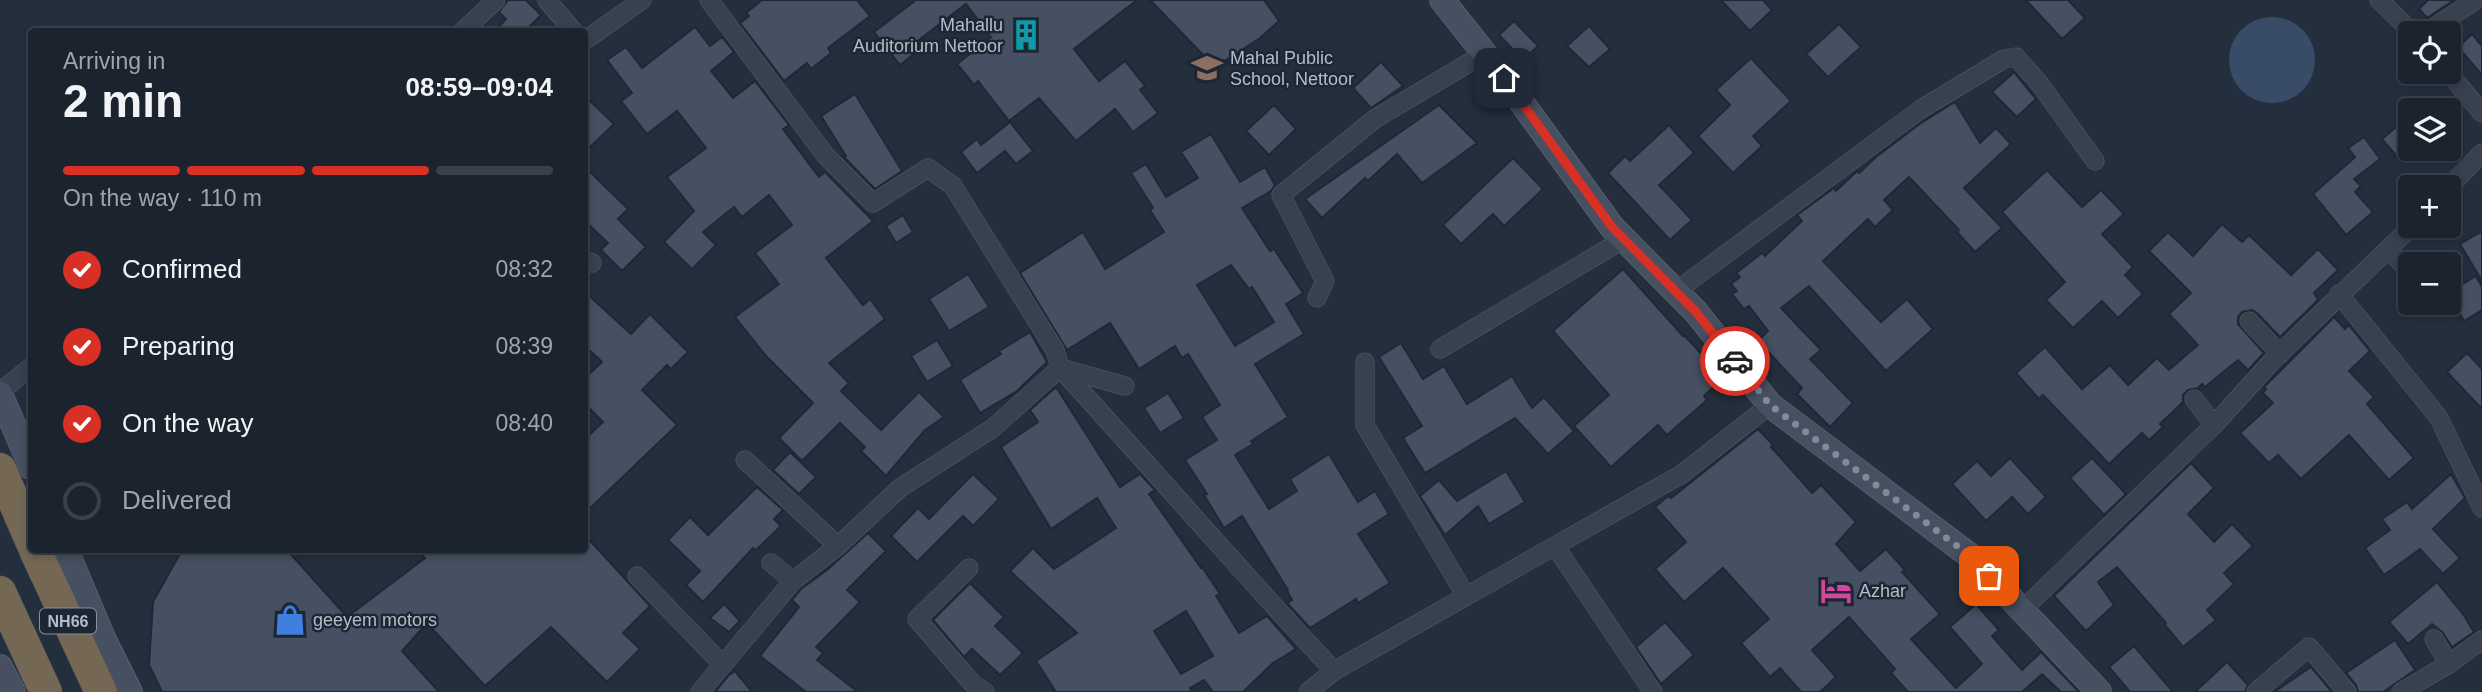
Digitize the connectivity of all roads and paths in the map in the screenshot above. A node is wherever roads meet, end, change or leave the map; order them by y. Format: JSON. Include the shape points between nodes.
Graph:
{"nodes":[{"id":1,"x":496,"y":0,"type":"edge"},
{"id":2,"x":547,"y":0,"type":"edge"},
{"id":3,"x":642,"y":0,"type":"edge"},
{"id":4,"x":709,"y":0,"type":"edge"},
{"id":5,"x":1442,"y":0,"type":"edge"},
{"id":6,"x":2379,"y":0,"type":"edge"},
{"id":7,"x":2476,"y":0,"type":"edge"},
{"id":8,"x":2401,"y":21,"type":"edge"},
{"id":9,"x":2444,"y":21,"type":"edge"},
{"id":10,"x":466,"y":28,"type":"edge"},
{"id":11,"x":571,"y":28,"type":"edge"},
{"id":12,"x":588,"y":38,"type":"edge"},
{"id":13,"x":1484,"y":54,"type":"junction"},
{"id":14,"x":2458,"y":84,"type":"edge"},
{"id":15,"x":2482,"y":113,"type":"edge"},
{"id":16,"x":2482,"y":153,"type":"edge"},
{"id":17,"x":2095,"y":161,"type":"dead end"},
{"id":18,"x":2461,"y":175,"type":"edge"},
{"id":19,"x":2400,"y":238,"type":"edge"},
{"id":20,"x":1624,"y":239,"type":"junction"},
{"id":21,"x":2388,"y":250,"type":"junction"},
{"id":22,"x":2398,"y":260,"type":"edge"},
{"id":23,"x":1675,"y":292,"type":"junction"},
{"id":24,"x":2339,"y":294,"type":"junction"},
{"id":25,"x":1317,"y":298,"type":"dead end"},
{"id":26,"x":2249,"y":321,"type":"dead end"},
{"id":27,"x":1440,"y":349,"type":"dead end"},
{"id":28,"x":2280,"y":354,"type":"junction"},
{"id":29,"x":1365,"y":362,"type":"dead end"},
{"id":30,"x":1060,"y":368,"type":"junction"},
{"id":31,"x":28,"y":369,"type":"edge"},
{"id":32,"x":1125,"y":386,"type":"dead end"},
{"id":33,"x":0,"y":393,"type":"edge"},
{"id":34,"x":2194,"y":399,"type":"dead end"},
{"id":35,"x":1770,"y":405,"type":"junction"},
{"id":36,"x":2214,"y":425,"type":"junction"},
{"id":37,"x":28,"y":459,"type":"edge"},
{"id":38,"x":746,"y":460,"type":"dead end"},
{"id":39,"x":0,"y":469,"type":"edge"},
{"id":40,"x":2482,"y":508,"type":"edge"},
{"id":41,"x":28,"y":534,"type":"edge"},
{"id":42,"x":838,"y":546,"type":"junction"},
{"id":43,"x":1555,"y":546,"type":"junction"},
{"id":44,"x":36,"y":553,"type":"edge"},
{"id":45,"x":67,"y":553,"type":"edge"},
{"id":46,"x":771,"y":563,"type":"dead end"},
{"id":47,"x":970,"y":568,"type":"dead end"},
{"id":48,"x":637,"y":576,"type":"dead end"},
{"id":49,"x":793,"y":581,"type":"junction"},
{"id":50,"x":0,"y":592,"type":"edge"},
{"id":51,"x":1466,"y":596,"type":"junction"},
{"id":52,"x":2022,"y":610,"type":"junction"},
{"id":53,"x":2434,"y":639,"type":"dead end"},
{"id":54,"x":2482,"y":640,"type":"edge"},
{"id":55,"x":722,"y":664,"type":"junction"},
{"id":56,"x":2449,"y":664,"type":"junction"},
{"id":57,"x":1334,"y":671,"type":"junction"},
{"id":58,"x":46,"y":692,"type":"edge"},
{"id":59,"x":101,"y":692,"type":"edge"},
{"id":60,"x":130,"y":692,"type":"edge"},
{"id":61,"x":700,"y":692,"type":"edge"},
{"id":62,"x":985,"y":692,"type":"edge"},
{"id":63,"x":1308,"y":692,"type":"edge"},
{"id":64,"x":1653,"y":692,"type":"edge"},
{"id":65,"x":2099,"y":692,"type":"edge"},
{"id":66,"x":2256,"y":692,"type":"edge"},
{"id":67,"x":2347,"y":692,"type":"edge"},
{"id":68,"x":2401,"y":692,"type":"edge"}],
"edges":[{"from":1,"to":10,"type":"street"},
{"from":2,"to":11,"type":"street"},
{"from":3,"to":12,"type":"street"},
{"from":4,"to":30,"type":"street","via":[[825,156],[873,203],[928,168],[953,186],[1055,350]]},
{"from":5,"to":13,"type":"street"},
{"from":6,"to":8,"type":"street"},
{"from":7,"to":9,"type":"street"},
{"from":13,"to":20,"type":"street"},
{"from":13,"to":25,"type":"street","via":[[1376,118],[1281,195],[1325,281]]},
{"from":14,"to":15,"type":"street"},
{"from":16,"to":18,"type":"street"},
{"from":17,"to":23,"type":"street","via":[[2016,57],[2004,59],[1921,109]]},
{"from":19,"to":21,"type":"street"},
{"from":20,"to":23,"type":"street"},
{"from":20,"to":27,"type":"street"},
{"from":21,"to":22,"type":"street"},
{"from":21,"to":24,"type":"street"},
{"from":23,"to":35,"type":"street"},
{"from":24,"to":28,"type":"street"},
{"from":24,"to":40,"type":"street","via":[[2439,418]]},
{"from":26,"to":28,"type":"street"},
{"from":28,"to":36,"type":"street"},
{"from":29,"to":51,"type":"street","via":[[1365,425]]},
{"from":30,"to":32,"type":"street"},
{"from":30,"to":42,"type":"street","via":[[993,428],[900,488]]},
{"from":30,"to":57,"type":"street"},
{"from":31,"to":33,"type":"street"},
{"from":33,"to":37,"type":"street"},
{"from":34,"to":36,"type":"street"},
{"from":35,"to":43,"type":"street","via":[[1682,474]]},
{"from":35,"to":52,"type":"street","via":[[1973,558]]},
{"from":36,"to":52,"type":"street"},
{"from":38,"to":42,"type":"street"},
{"from":39,"to":41,"type":"highway"},
{"from":42,"to":49,"type":"street"},
{"from":43,"to":51,"type":"street"},
{"from":43,"to":64,"type":"street"},
{"from":44,"to":59,"type":"highway","number":"NH66"},
{"from":45,"to":60,"type":"street"},
{"from":46,"to":49,"type":"street"},
{"from":47,"to":62,"type":"street","via":[[917,619]]},
{"from":48,"to":55,"type":"street"},
{"from":49,"to":55,"type":"street"},
{"from":50,"to":58,"type":"highway","number":"NH66"},
{"from":51,"to":57,"type":"street"},
{"from":52,"to":65,"type":"street"},
{"from":53,"to":56,"type":"street"},
{"from":54,"to":56,"type":"street"},
{"from":55,"to":61,"type":"street"},
{"from":56,"to":68,"type":"street"},
{"from":57,"to":63,"type":"street"},
{"from":66,"to":67,"type":"street","via":[[2309,647]]}]}
